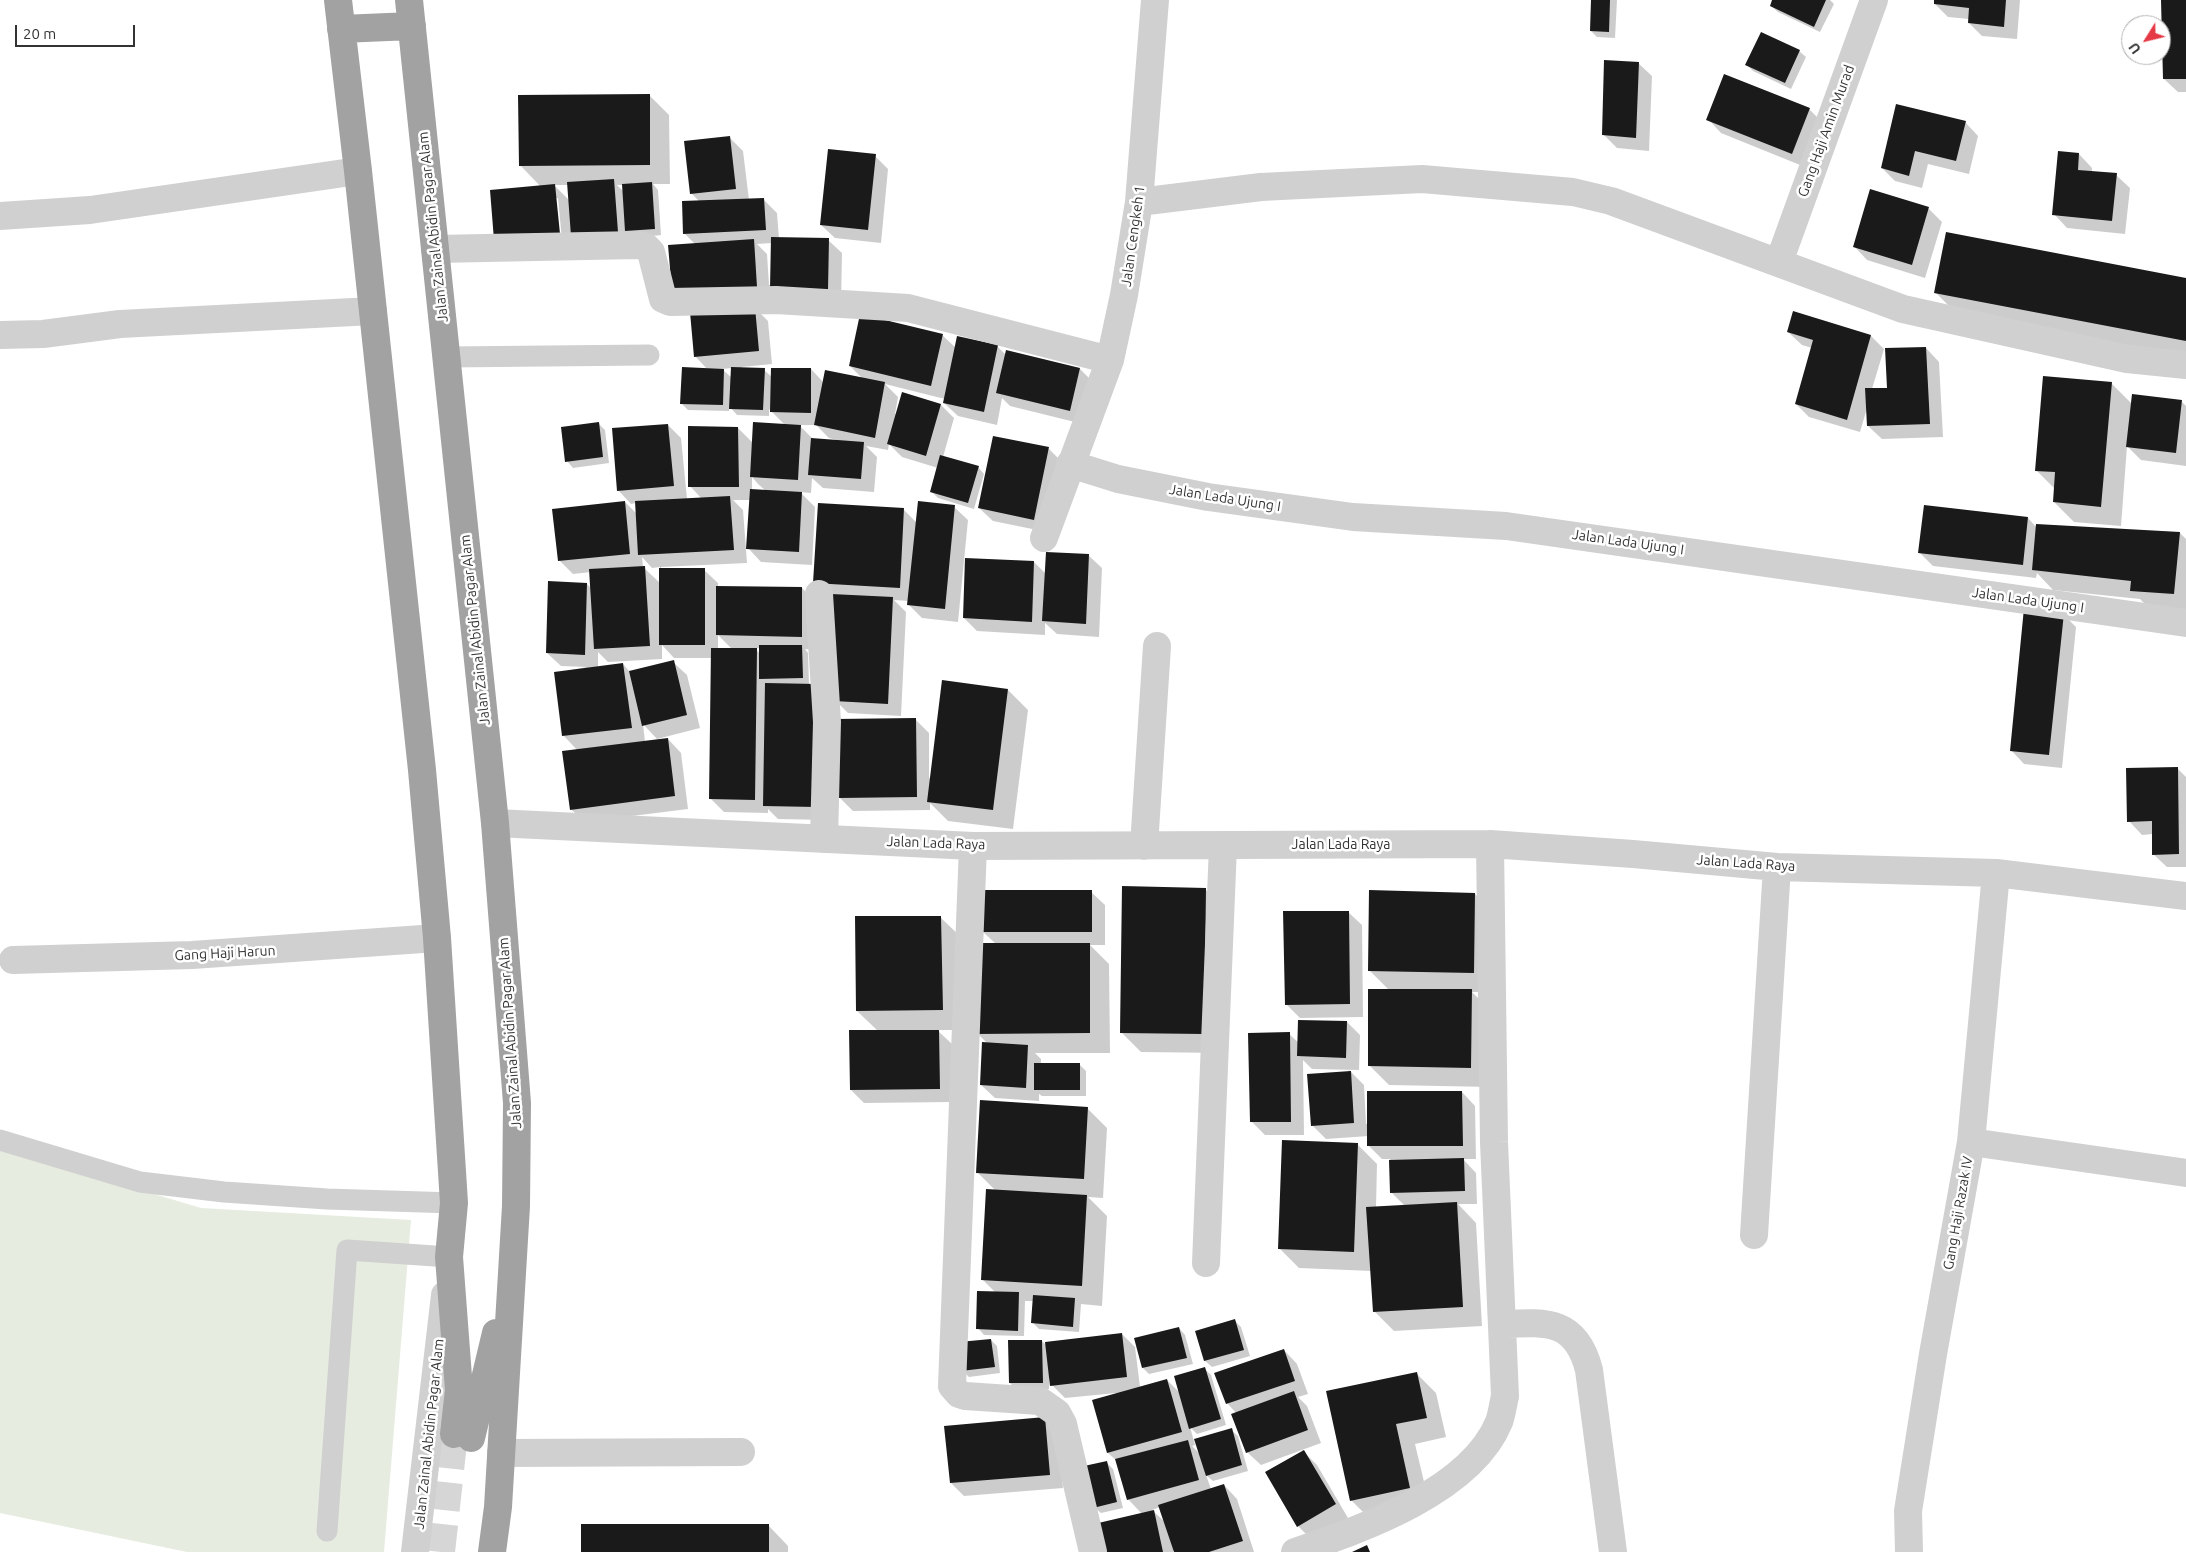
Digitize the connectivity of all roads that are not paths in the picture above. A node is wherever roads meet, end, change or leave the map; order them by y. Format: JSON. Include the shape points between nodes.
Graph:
{"nodes":[{"id":1,"x":338,"y":0,"type":"edge"},
{"id":2,"x":1155,"y":0,"type":"edge"},
{"id":3,"x":1874,"y":0,"type":"edge"},
{"id":4,"x":411,"y":13,"type":"edge"},
{"id":5,"x":341,"y":29,"type":"junction"},
{"id":6,"x":358,"y":171,"type":"junction"},
{"id":7,"x":1139,"y":202,"type":"junction"},
{"id":8,"x":0,"y":216,"type":"edge"},
{"id":9,"x":435,"y":249,"type":"junction"},
{"id":10,"x":1779,"y":262,"type":"junction"},
{"id":11,"x":373,"y":311,"type":"junction"},
{"id":12,"x":0,"y":335,"type":"edge"},
{"id":13,"x":649,"y":355,"type":"dead end"},
{"id":14,"x":446,"y":357,"type":"junction"},
{"id":15,"x":1110,"y":360,"type":"junction"},
{"id":16,"x":2186,"y":365,"type":"edge"},
{"id":17,"x":1070,"y":464,"type":"junction"},
{"id":18,"x":1044,"y":538,"type":"dead end"},
{"id":19,"x":819,"y":594,"type":"dead end"},
{"id":20,"x":2186,"y":623,"type":"edge"},
{"id":21,"x":1157,"y":646,"type":"dead end"},
{"id":22,"x":495,"y":823,"type":"junction"},
{"id":23,"x":824,"y":839,"type":"junction"},
{"id":24,"x":1490,"y":844,"type":"junction"},
{"id":25,"x":973,"y":846,"type":"junction"},
{"id":26,"x":1144,"y":846,"type":"junction"},
{"id":27,"x":1223,"y":846,"type":"junction"},
{"id":28,"x":1777,"y":867,"type":"junction"},
{"id":29,"x":1996,"y":873,"type":"junction"},
{"id":30,"x":2186,"y":896,"type":"edge"},
{"id":31,"x":436,"y":938,"type":"junction"},
{"id":32,"x":13,"y":960,"type":"dead end"},
{"id":33,"x":0,"y":1140,"type":"edge"},
{"id":34,"x":1971,"y":1142,"type":"junction"},
{"id":35,"x":2186,"y":1173,"type":"edge"},
{"id":36,"x":454,"y":1203,"type":"junction"},
{"id":37,"x":1754,"y":1235,"type":"dead end"},
{"id":38,"x":449,"y":1257,"type":"junction"},
{"id":39,"x":514,"y":1262,"type":"junction"},
{"id":40,"x":1206,"y":1263,"type":"dead end"},
{"id":41,"x":1502,"y":1324,"type":"junction"},
{"id":42,"x":741,"y":1452,"type":"dead end"},
{"id":43,"x":501,"y":1453,"type":"junction"},
{"id":44,"x":327,"y":1531,"type":"dead end"},
{"id":45,"x":415,"y":1552,"type":"edge"},
{"id":46,"x":492,"y":1552,"type":"edge"},
{"id":47,"x":1093,"y":1552,"type":"edge"},
{"id":48,"x":1295,"y":1552,"type":"edge"},
{"id":49,"x":1613,"y":1552,"type":"edge"},
{"id":50,"x":1909,"y":1552,"type":"edge"}],
"edges":[{"from":1,"to":5,"type":"highway","name":"Jalan Zainal Abidin Pagar Alam"},
{"from":2,"to":7,"type":"street","name":"Jalan Cengkeh 1"},
{"from":3,"to":10,"type":"street","name":"Gang Haji Amin Murad"},
{"from":4,"to":5,"type":"highway"},
{"from":4,"to":9,"type":"highway","name":"Jalan Zainal Abidin Pagar Alam"},
{"from":5,"to":6,"type":"highway","name":"Jalan Zainal Abidin Pagar Alam"},
{"from":6,"to":8,"type":"street","via":[[90,210]]},
{"from":6,"to":11,"type":"highway","name":"Jalan Zainal Abidin Pagar Alam"},
{"from":7,"to":10,"type":"street","via":[[1261,187],[1422,179],[1573,192],[1611,201]]},
{"from":7,"to":15,"type":"street","name":"Jalan Cengkeh 1"},
{"from":9,"to":14,"type":"highway","name":"Jalan Zainal Abidin Pagar Alam"},
{"from":9,"to":15,"type":"street","via":[[638,245],[651,252],[663,299],[670,302],[776,300],[908,308]]},
{"from":10,"to":16,"type":"street","via":[[1903,309],[2127,359]]},
{"from":11,"to":12,"type":"street","via":[[120,324],[43,334]]},
{"from":11,"to":31,"type":"highway","name":"Jalan Zainal Abidin Pagar Alam","via":[[422,770]]},
{"from":13,"to":14,"type":"lane"},
{"from":14,"to":22,"type":"highway","name":"Jalan Zainal Abidin Pagar Alam"},
{"from":15,"to":17,"type":"street","name":"Jalan Cengkeh 1"},
{"from":17,"to":18,"type":"street","name":"Jalan Cengkeh 1"},
{"from":17,"to":20,"type":"street","name":"Jalan Lada Ujung I","via":[[1118,479],[1208,497],[1353,517],[1506,526]]},
{"from":19,"to":23,"type":"street","via":[[827,722]]},
{"from":21,"to":26,"type":"street"},
{"from":22,"to":23,"type":"street","name":"Jalan Lada Raya"},
{"from":22,"to":39,"type":"highway","name":"Jalan Zainal Abidin Pagar Alam","via":[[517,1103]]},
{"from":23,"to":25,"type":"street","name":"Jalan Lada Raya"},
{"from":24,"to":27,"type":"street","name":"Jalan Lada Raya"},
{"from":24,"to":28,"type":"street","name":"Jalan Lada Raya"},
{"from":24,"to":41,"type":"street","via":[[1494,1142]]},
{"from":25,"to":26,"type":"street","name":"Jalan Lada Raya"},
{"from":25,"to":47,"type":"street","via":[[952,1386],[964,1396],[1040,1401],[1057,1413],[1063,1424]]},
{"from":26,"to":27,"type":"street","name":"Jalan Lada Raya"},
{"from":27,"to":40,"type":"street"},
{"from":28,"to":29,"type":"street","name":"Jalan Lada Raya"},
{"from":28,"to":37,"type":"street"},
{"from":29,"to":30,"type":"street","name":"Jalan Lada Raya"},
{"from":29,"to":34,"type":"street","name":"Gang Haji Razak IV"},
{"from":31,"to":32,"type":"street","name":"Gang Haji Harun","via":[[202,955]]},
{"from":31,"to":36,"type":"highway","name":"Jalan Zainal Abidin Pagar Alam"},
{"from":33,"to":36,"type":"lane","via":[[140,1182],[327,1199]]},
{"from":34,"to":35,"type":"street"},
{"from":34,"to":50,"type":"street","name":"Gang Haji Razak IV","via":[[1908,1512]]},
{"from":36,"to":38,"type":"highway","name":"Jalan Zainal Abidin Pagar Alam"},
{"from":38,"to":39,"type":"highway","name":"Jalan Zainal Abidin Pagar Alam","via":[[462,1436]]},
{"from":38,"to":44,"type":"lane","via":[[347,1250]]},
{"from":38,"to":45,"type":"street","name":"Jalan Zainal Abidin Pagar Alam"},
{"from":39,"to":43,"type":"highway","name":"Jalan Zainal Abidin Pagar Alam"},
{"from":41,"to":48,"type":"street","via":[[1505,1396],[1499,1421],[1470,1464],[1416,1501],[1348,1534]]},
{"from":41,"to":49,"type":"street","via":[[1550,1324],[1564,1330],[1580,1346],[1589,1370]]},
{"from":42,"to":43,"type":"street"},
{"from":43,"to":46,"type":"highway","name":"Jalan Zainal Abidin Pagar Alam"}]}
